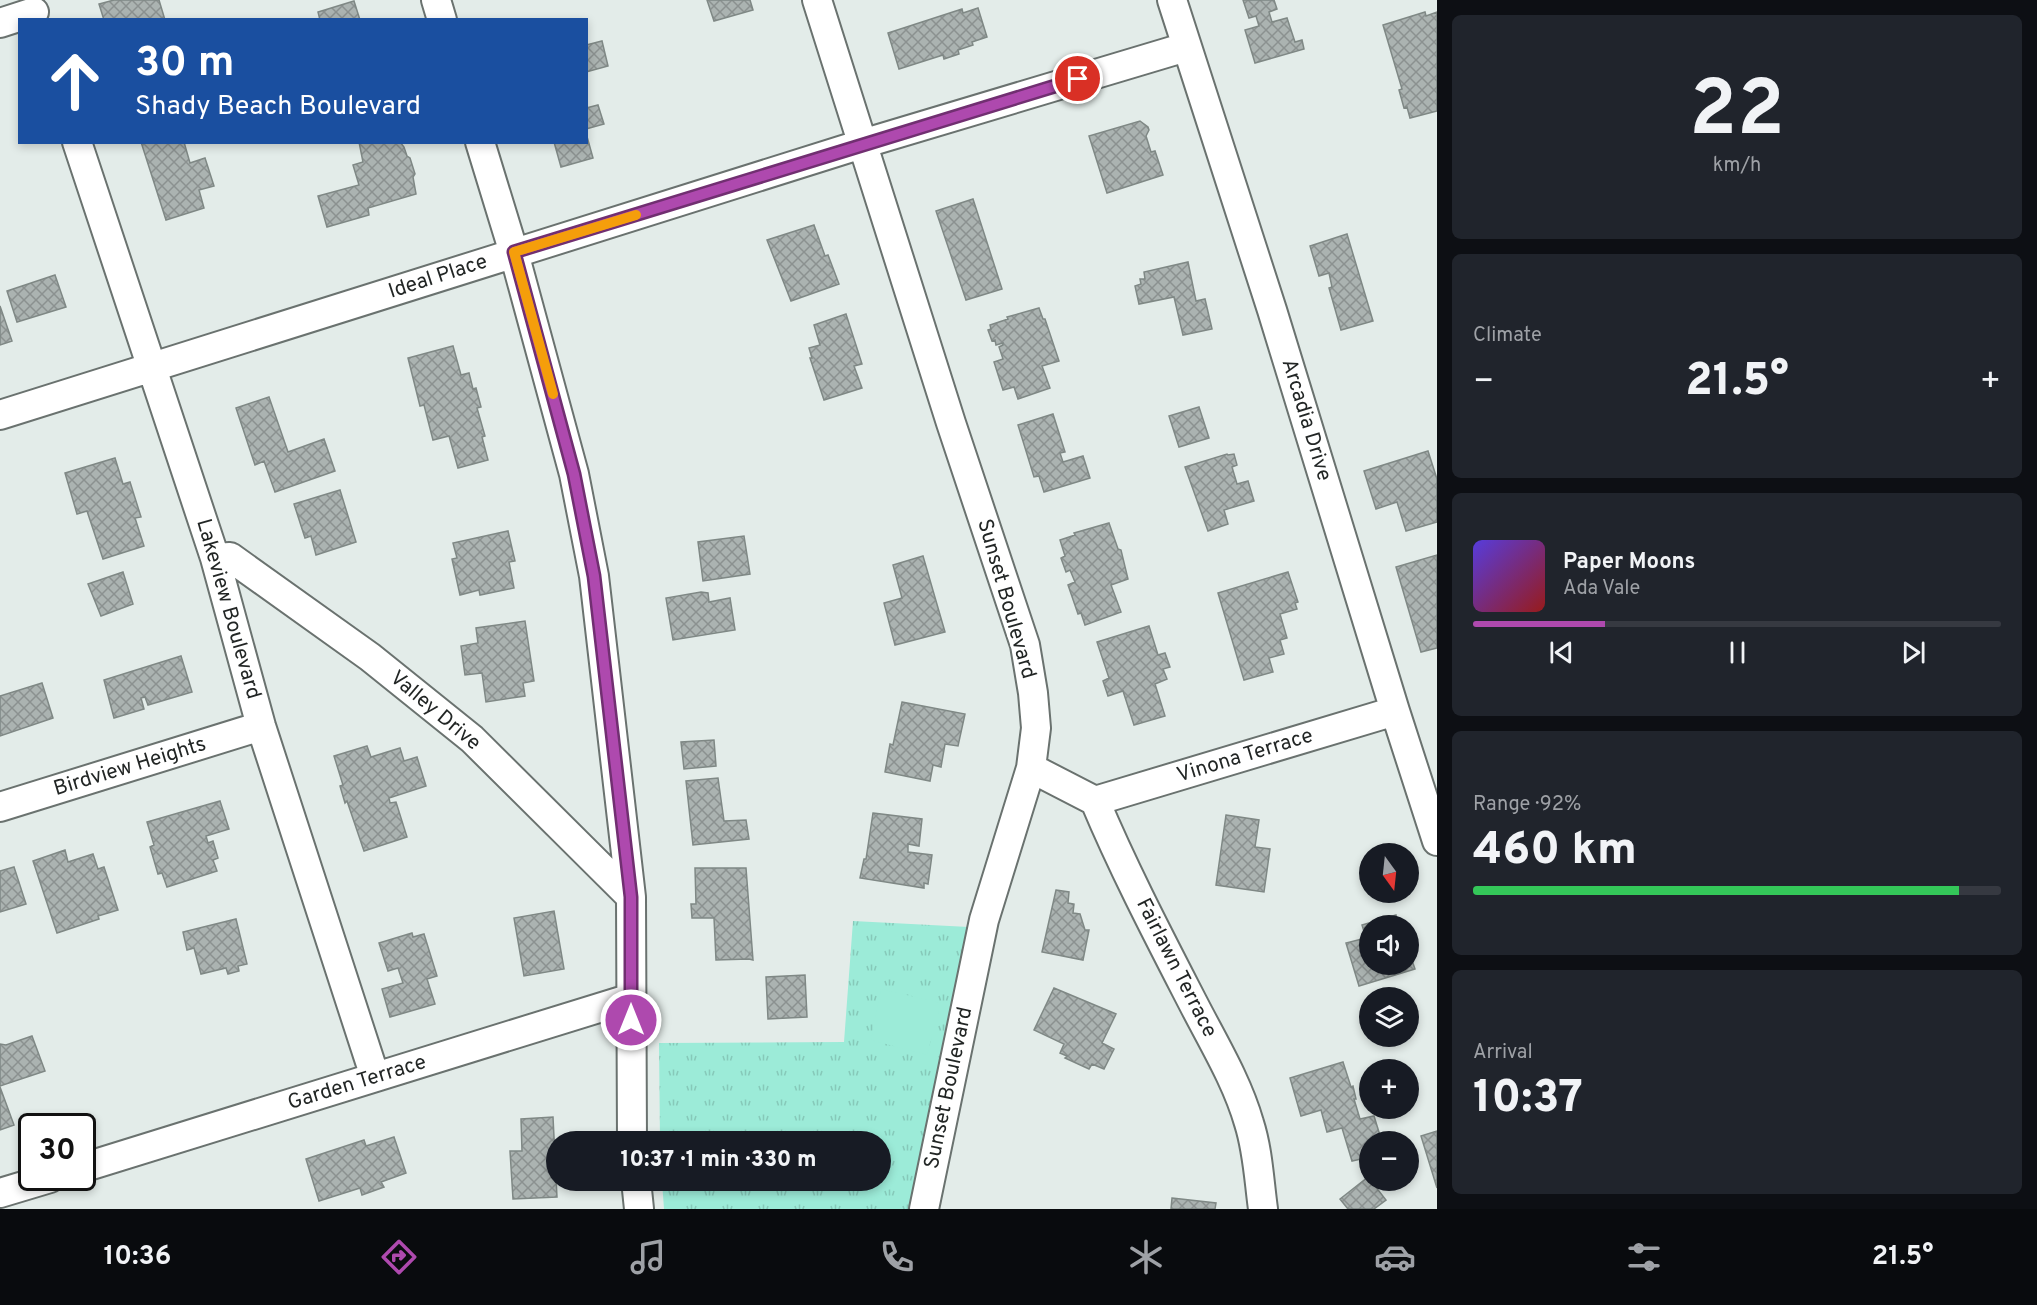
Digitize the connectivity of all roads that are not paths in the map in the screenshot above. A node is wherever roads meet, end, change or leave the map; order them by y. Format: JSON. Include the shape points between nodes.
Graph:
{"nodes":[{"id":1,"x":436,"y":0,"type":"edge"},
{"id":2,"x":817,"y":0,"type":"edge"},
{"id":3,"x":1172,"y":0,"type":"edge"},
{"id":4,"x":34,"y":10,"type":"edge"},
{"id":5,"x":441,"y":18,"type":"edge"},
{"id":6,"x":0,"y":23,"type":"edge"},
{"id":7,"x":1186,"y":47,"type":"junction"},
{"id":8,"x":78,"y":144,"type":"edge"},
{"id":9,"x":481,"y":144,"type":"edge"},
{"id":10,"x":862,"y":144,"type":"junction"},
{"id":11,"x":514,"y":252,"type":"junction"},
{"id":12,"x":152,"y":368,"type":"junction"},
{"id":13,"x":0,"y":415,"type":"edge"},
{"id":14,"x":215,"y":558,"type":"junction"},
{"id":15,"x":1395,"y":711,"type":"junction"},
{"id":16,"x":261,"y":726,"type":"junction"},
{"id":17,"x":1031,"y":768,"type":"junction"},
{"id":18,"x":1095,"y":801,"type":"junction"},
{"id":19,"x":0,"y":807,"type":"edge"},
{"id":20,"x":1437,"y":841,"type":"edge"},
{"id":21,"x":631,"y":897,"type":"junction"},
{"id":22,"x":631,"y":998,"type":"junction"},
{"id":23,"x":375,"y":1077,"type":"junction"},
{"id":24,"x":632,"y":1131,"type":"edge"},
{"id":25,"x":96,"y":1164,"type":"edge"},
{"id":26,"x":18,"y":1188,"type":"edge"},
{"id":27,"x":637,"y":1191,"type":"edge"},
{"id":28,"x":0,"y":1193,"type":"edge"},
{"id":29,"x":639,"y":1209,"type":"edge"},
{"id":30,"x":924,"y":1209,"type":"edge"},
{"id":31,"x":1263,"y":1209,"type":"edge"}],
"edges":[{"from":1,"to":5,"type":"street"},
{"from":2,"to":10,"type":"street","name":"Sunset Boulevard"},
{"from":3,"to":7,"type":"street","name":"Arcadia Drive"},
{"from":4,"to":6,"type":"street"},
{"from":7,"to":10,"type":"street","name":"Ideal Place"},
{"from":7,"to":15,"type":"street","name":"Arcadia Drive"},
{"from":8,"to":12,"type":"street","name":"Lakeview Boulevard"},
{"from":9,"to":11,"type":"street"},
{"from":10,"to":11,"type":"street","name":"Ideal Place"},
{"from":10,"to":17,"type":"street","name":"Sunset Boulevard","via":[[1024,645],[1035,728]]},
{"from":11,"to":12,"type":"street","name":"Ideal Place"},
{"from":11,"to":21,"type":"street","via":[[574,474],[594,576]]},
{"from":12,"to":13,"type":"street","name":"Ideal Place"},
{"from":12,"to":14,"type":"street","name":"Lakeview Boulevard"},
{"from":14,"to":16,"type":"street","name":"Lakeview Boulevard"},
{"from":14,"to":21,"type":"street","name":"Valley Drive","via":[[230,556],[370,657],[472,739]]},
{"from":15,"to":18,"type":"street","name":"Vinona Terrace"},
{"from":15,"to":20,"type":"street","name":"Arcadia Drive"},
{"from":16,"to":19,"type":"street","name":"Birdview Heights"},
{"from":16,"to":23,"type":"street","name":"Lakeview Boulevard"},
{"from":17,"to":18,"type":"street"},
{"from":17,"to":30,"type":"street","name":"Sunset Boulevard","via":[[984,920]]},
{"from":18,"to":31,"type":"street","name":"Fairlawn Terrace","via":[[1233,1081],[1256,1151]]},
{"from":21,"to":22,"type":"street"},
{"from":22,"to":23,"type":"street","name":"Garden Terrace"},
{"from":22,"to":24,"type":"street"},
{"from":23,"to":25,"type":"street","name":"Garden Terrace"},
{"from":26,"to":28,"type":"street"},
{"from":27,"to":29,"type":"street"}]}
